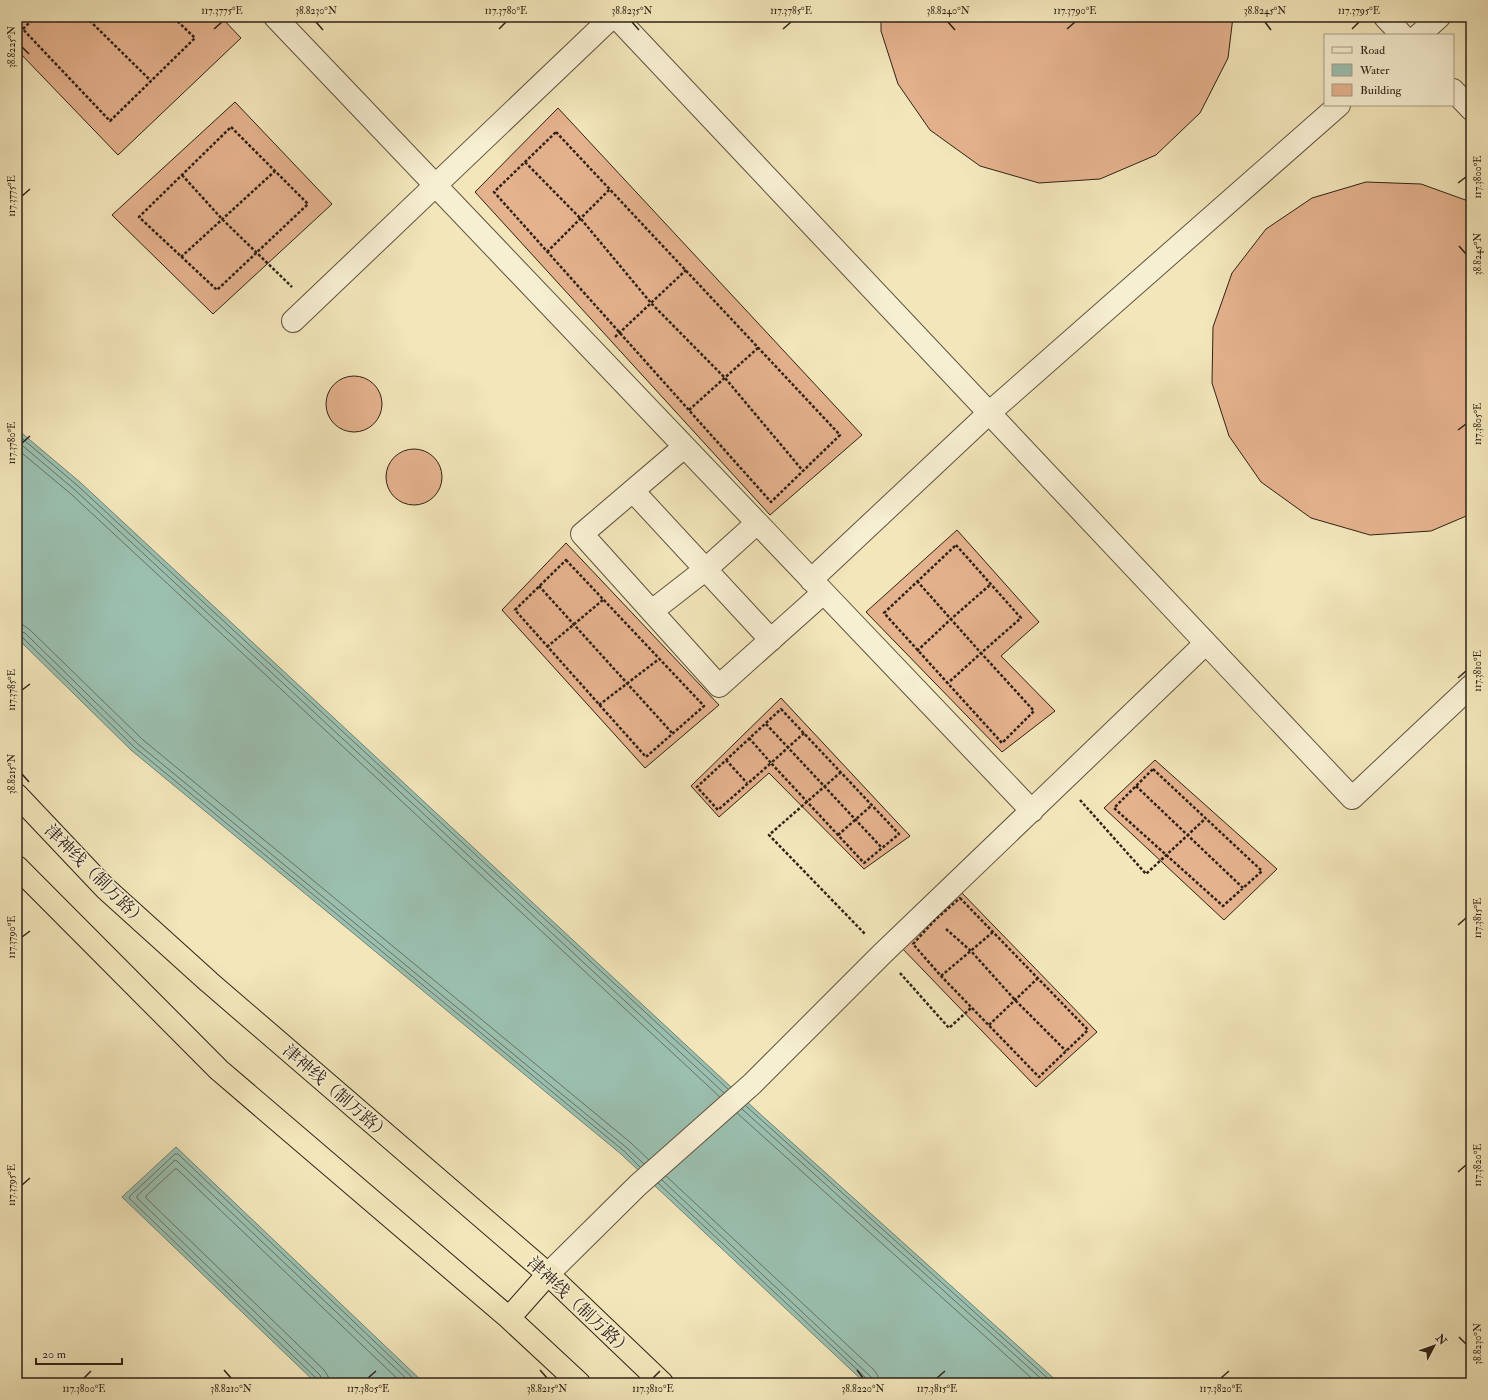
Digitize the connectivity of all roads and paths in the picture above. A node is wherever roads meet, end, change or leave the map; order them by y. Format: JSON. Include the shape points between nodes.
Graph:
{"nodes":[{"id":1,"x":34,"y":17,"type":"edge"},
{"id":2,"x":86,"y":17,"type":"edge"},
{"id":3,"x":173,"y":17,"type":"edge"},
{"id":4,"x":275,"y":17,"type":"edge"},
{"id":5,"x":612,"y":17,"type":"edge"},
{"id":6,"x":616,"y":17,"type":"edge"},
{"id":7,"x":1385,"y":17,"type":"edge"},
{"id":8,"x":1439,"y":17,"type":"edge"},
{"id":9,"x":17,"y":23,"type":"edge"},
{"id":10,"x":23,"y":29,"type":"junction"},
{"id":11,"x":1401,"y":34,"type":"edge"},
{"id":12,"x":1420,"y":34,"type":"edge"},
{"id":13,"x":151,"y":81,"type":"junction"},
{"id":14,"x":1454,"y":91,"type":"edge"},
{"id":15,"x":1338,"y":106,"type":"edge"},
{"id":16,"x":1471,"y":109,"type":"edge"},
{"id":17,"x":525,"y":162,"type":"junction"},
{"id":18,"x":275,"y":171,"type":"junction"},
{"id":19,"x":182,"y":175,"type":"junction"},
{"id":20,"x":435,"y":186,"type":"junction"},
{"id":21,"x":610,"y":189,"type":"junction"},
{"id":22,"x":222,"y":219,"type":"junction"},
{"id":23,"x":580,"y":219,"type":"junction"},
{"id":24,"x":547,"y":252,"type":"junction"},
{"id":25,"x":256,"y":253,"type":"junction"},
{"id":26,"x":181,"y":257,"type":"junction"},
{"id":27,"x":686,"y":270,"type":"junction"},
{"id":28,"x":651,"y":303,"type":"junction"},
{"id":29,"x":310,"y":305,"type":"junction"},
{"id":30,"x":293,"y":321,"type":"dead end"},
{"id":31,"x":620,"y":333,"type":"junction"},
{"id":32,"x":759,"y":347,"type":"junction"},
{"id":33,"x":725,"y":378,"type":"junction"},
{"id":34,"x":689,"y":410,"type":"junction"},
{"id":35,"x":989,"y":413,"type":"junction"},
{"id":36,"x":684,"y":447,"type":"junction"},
{"id":37,"x":803,"y":471,"type":"junction"},
{"id":38,"x":633,"y":491,"type":"junction"},
{"id":39,"x":757,"y":524,"type":"junction"},
{"id":40,"x":706,"y":569,"type":"junction"},
{"id":41,"x":918,"y":581,"type":"junction"},
{"id":42,"x":991,"y":584,"type":"junction"},
{"id":43,"x":539,"y":586,"type":"junction"},
{"id":44,"x":817,"y":586,"type":"junction"},
{"id":45,"x":604,"y":599,"type":"junction"},
{"id":46,"x":652,"y":611,"type":"junction"},
{"id":47,"x":951,"y":619,"type":"junction"},
{"id":48,"x":574,"y":624,"type":"junction"},
{"id":49,"x":771,"y":640,"type":"junction"},
{"id":50,"x":1206,"y":643,"type":"junction"},
{"id":51,"x":547,"y":647,"type":"junction"},
{"id":52,"x":918,"y":650,"type":"junction"},
{"id":53,"x":981,"y":653,"type":"junction"},
{"id":54,"x":659,"y":658,"type":"junction"},
{"id":55,"x":895,"y":668,"type":"junction"},
{"id":56,"x":948,"y":683,"type":"junction"},
{"id":57,"x":627,"y":684,"type":"junction"},
{"id":58,"x":1471,"y":686,"type":"edge"},
{"id":59,"x":599,"y":705,"type":"junction"},
{"id":60,"x":766,"y":724,"type":"junction"},
{"id":61,"x":804,"y":733,"type":"junction"},
{"id":62,"x":673,"y":734,"type":"junction"},
{"id":63,"x":749,"y":738,"type":"junction"},
{"id":64,"x":788,"y":747,"type":"junction"},
{"id":65,"x":726,"y":760,"type":"junction"},
{"id":66,"x":771,"y":763,"type":"junction"},
{"id":67,"x":841,"y":772,"type":"junction"},
{"id":68,"x":1063,"y":781,"type":"junction"},
{"id":69,"x":747,"y":784,"type":"junction"},
{"id":70,"x":825,"y":786,"type":"junction"},
{"id":71,"x":1136,"y":786,"type":"junction"},
{"id":72,"x":17,"y":795,"type":"edge"},
{"id":73,"x":807,"y":801,"type":"junction"},
{"id":74,"x":872,"y":805,"type":"junction"},
{"id":75,"x":1032,"y":811,"type":"junction"},
{"id":76,"x":1206,"y":818,"type":"junction"},
{"id":77,"x":855,"y":819,"type":"junction"},
{"id":78,"x":838,"y":835,"type":"junction"},
{"id":79,"x":1188,"y":835,"type":"junction"},
{"id":80,"x":882,"y":848,"type":"junction"},
{"id":81,"x":1167,"y":855,"type":"junction"},
{"id":82,"x":17,"y":867,"type":"edge"},
{"id":83,"x":1243,"y":888,"type":"junction"},
{"id":84,"x":936,"y":920,"type":"junction"},
{"id":85,"x":993,"y":932,"type":"junction"},
{"id":86,"x":971,"y":951,"type":"junction"},
{"id":87,"x":883,"y":953,"type":"junction"},
{"id":88,"x":941,"y":976,"type":"junction"},
{"id":89,"x":1038,"y":978,"type":"junction"},
{"id":90,"x":1015,"y":1000,"type":"junction"},
{"id":91,"x":972,"y":1007,"type":"junction"},
{"id":92,"x":989,"y":1025,"type":"junction"},
{"id":93,"x":1066,"y":1051,"type":"junction"},
{"id":94,"x":548,"y":1274,"type":"junction"},
{"id":95,"x":509,"y":1318,"type":"junction"},
{"id":96,"x":579,"y":1383,"type":"edge"},
{"id":97,"x":662,"y":1383,"type":"edge"}],
"edges":[{"from":1,"to":10,"type":"path"},
{"from":2,"to":13,"type":"path"},
{"from":3,"to":13,"type":"path","via":[[195,38]]},
{"from":4,"to":20,"type":"street"},
{"from":5,"to":20,"type":"street"},
{"from":6,"to":35,"type":"street"},
{"from":7,"to":11,"type":"street"},
{"from":8,"to":12,"type":"street"},
{"from":9,"to":10,"type":"path"},
{"from":10,"to":13,"type":"path","via":[[110,121]]},
{"from":14,"to":16,"type":"street"},
{"from":15,"to":35,"type":"street"},
{"from":17,"to":21,"type":"path","via":[[556,132]]},
{"from":17,"to":23,"type":"path"},
{"from":17,"to":24,"type":"path","via":[[494,192]]},
{"from":18,"to":19,"type":"path","via":[[231,127]]},
{"from":18,"to":22,"type":"path"},
{"from":18,"to":25,"type":"path","via":[[308,204]]},
{"from":19,"to":22,"type":"path"},
{"from":19,"to":26,"type":"path","via":[[139,217]]},
{"from":20,"to":29,"type":"street"},
{"from":20,"to":36,"type":"street"},
{"from":21,"to":23,"type":"path"},
{"from":21,"to":27,"type":"path"},
{"from":22,"to":25,"type":"path"},
{"from":22,"to":26,"type":"path"},
{"from":23,"to":24,"type":"path"},
{"from":23,"to":28,"type":"path"},
{"from":24,"to":31,"type":"path"},
{"from":25,"to":26,"type":"path","via":[[217,290]]},
{"from":25,"to":29,"type":"path"},
{"from":27,"to":28,"type":"path"},
{"from":27,"to":32,"type":"path"},
{"from":28,"to":31,"type":"path"},
{"from":28,"to":33,"type":"path"},
{"from":29,"to":30,"type":"street"},
{"from":31,"to":34,"type":"path"},
{"from":32,"to":33,"type":"path"},
{"from":32,"to":37,"type":"path","via":[[840,435]]},
{"from":33,"to":34,"type":"path"},
{"from":33,"to":37,"type":"path"},
{"from":34,"to":37,"type":"path","via":[[771,502]]},
{"from":35,"to":44,"type":"street"},
{"from":35,"to":50,"type":"street"},
{"from":36,"to":38,"type":"street"},
{"from":36,"to":39,"type":"street"},
{"from":38,"to":40,"type":"street"},
{"from":38,"to":46,"type":"street","via":[[582,534]]},
{"from":39,"to":40,"type":"street"},
{"from":39,"to":44,"type":"street"},
{"from":40,"to":46,"type":"street"},
{"from":40,"to":49,"type":"street"},
{"from":41,"to":42,"type":"path","via":[[956,545]]},
{"from":41,"to":47,"type":"path"},
{"from":41,"to":52,"type":"path","via":[[884,613]]},
{"from":42,"to":47,"type":"path"},
{"from":42,"to":53,"type":"path","via":[[1022,618]]},
{"from":43,"to":45,"type":"path","via":[[566,560]]},
{"from":43,"to":48,"type":"path"},
{"from":43,"to":51,"type":"path","via":[[515,610]]},
{"from":44,"to":49,"type":"street"},
{"from":44,"to":55,"type":"street"},
{"from":45,"to":48,"type":"path"},
{"from":45,"to":54,"type":"path"},
{"from":46,"to":49,"type":"street","via":[[719,686]]},
{"from":47,"to":52,"type":"path"},
{"from":47,"to":53,"type":"path"},
{"from":48,"to":51,"type":"path"},
{"from":48,"to":57,"type":"path"},
{"from":50,"to":58,"type":"street","via":[[1352,798]]},
{"from":50,"to":68,"type":"street"},
{"from":51,"to":59,"type":"path"},
{"from":52,"to":55,"type":"path"},
{"from":52,"to":56,"type":"path"},
{"from":53,"to":56,"type":"path"},
{"from":53,"to":56,"type":"path","via":[[1034,711],[1002,743]]},
{"from":54,"to":57,"type":"path"},
{"from":54,"to":62,"type":"path","via":[[704,706]]},
{"from":55,"to":75,"type":"street"},
{"from":57,"to":59,"type":"path"},
{"from":57,"to":62,"type":"path"},
{"from":59,"to":62,"type":"path","via":[[646,757]]},
{"from":60,"to":61,"type":"path","via":[[781,709]]},
{"from":60,"to":63,"type":"path"},
{"from":60,"to":64,"type":"path"},
{"from":61,"to":64,"type":"path"},
{"from":61,"to":67,"type":"path"},
{"from":63,"to":65,"type":"path"},
{"from":63,"to":66,"type":"path"},
{"from":64,"to":66,"type":"path"},
{"from":64,"to":70,"type":"path"},
{"from":65,"to":69,"type":"path"},
{"from":65,"to":69,"type":"path","via":[[697,786],[718,810]]},
{"from":66,"to":69,"type":"path"},
{"from":66,"to":73,"type":"path"},
{"from":67,"to":70,"type":"path"},
{"from":67,"to":74,"type":"path"},
{"from":68,"to":75,"type":"street"},
{"from":68,"to":81,"type":"path","via":[[1146,874]]},
{"from":70,"to":73,"type":"path"},
{"from":70,"to":77,"type":"path"},
{"from":71,"to":76,"type":"path","via":[[1153,769]]},
{"from":71,"to":79,"type":"path"},
{"from":71,"to":81,"type":"path","via":[[1114,808]]},
{"from":72,"to":94,"type":"highway","name":"津神线（制万路）","via":[[116,898],[209,982]]},
{"from":73,"to":78,"type":"path"},
{"from":73,"to":87,"type":"path","via":[[769,835]]},
{"from":74,"to":77,"type":"path"},
{"from":74,"to":80,"type":"path","via":[[899,834]]},
{"from":75,"to":87,"type":"street"},
{"from":76,"to":79,"type":"path"},
{"from":76,"to":83,"type":"path","via":[[1262,871]]},
{"from":77,"to":78,"type":"path"},
{"from":77,"to":80,"type":"path"},
{"from":78,"to":80,"type":"path","via":[[864,863]]},
{"from":79,"to":81,"type":"path"},
{"from":79,"to":83,"type":"path"},
{"from":81,"to":83,"type":"path","via":[[1223,906]]},
{"from":82,"to":95,"type":"highway","via":[[220,1070]]},
{"from":84,"to":85,"type":"path","via":[[960,898]]},
{"from":84,"to":86,"type":"path"},
{"from":84,"to":88,"type":"path","via":[[913,944]]},
{"from":85,"to":86,"type":"path"},
{"from":85,"to":89,"type":"path"},
{"from":86,"to":88,"type":"path"},
{"from":86,"to":90,"type":"path"},
{"from":87,"to":91,"type":"path","via":[[949,1028]]},
{"from":87,"to":94,"type":"street","via":[[752,1084],[638,1185]]},
{"from":88,"to":91,"type":"path"},
{"from":89,"to":90,"type":"path"},
{"from":89,"to":93,"type":"path","via":[[1088,1030]]},
{"from":90,"to":92,"type":"path"},
{"from":90,"to":93,"type":"path"},
{"from":91,"to":92,"type":"path"},
{"from":92,"to":93,"type":"path","via":[[1039,1077]]},
{"from":94,"to":95,"type":"highway"},
{"from":94,"to":97,"type":"highway","name":"津神线（制万路）"},
{"from":95,"to":96,"type":"highway"}]}
